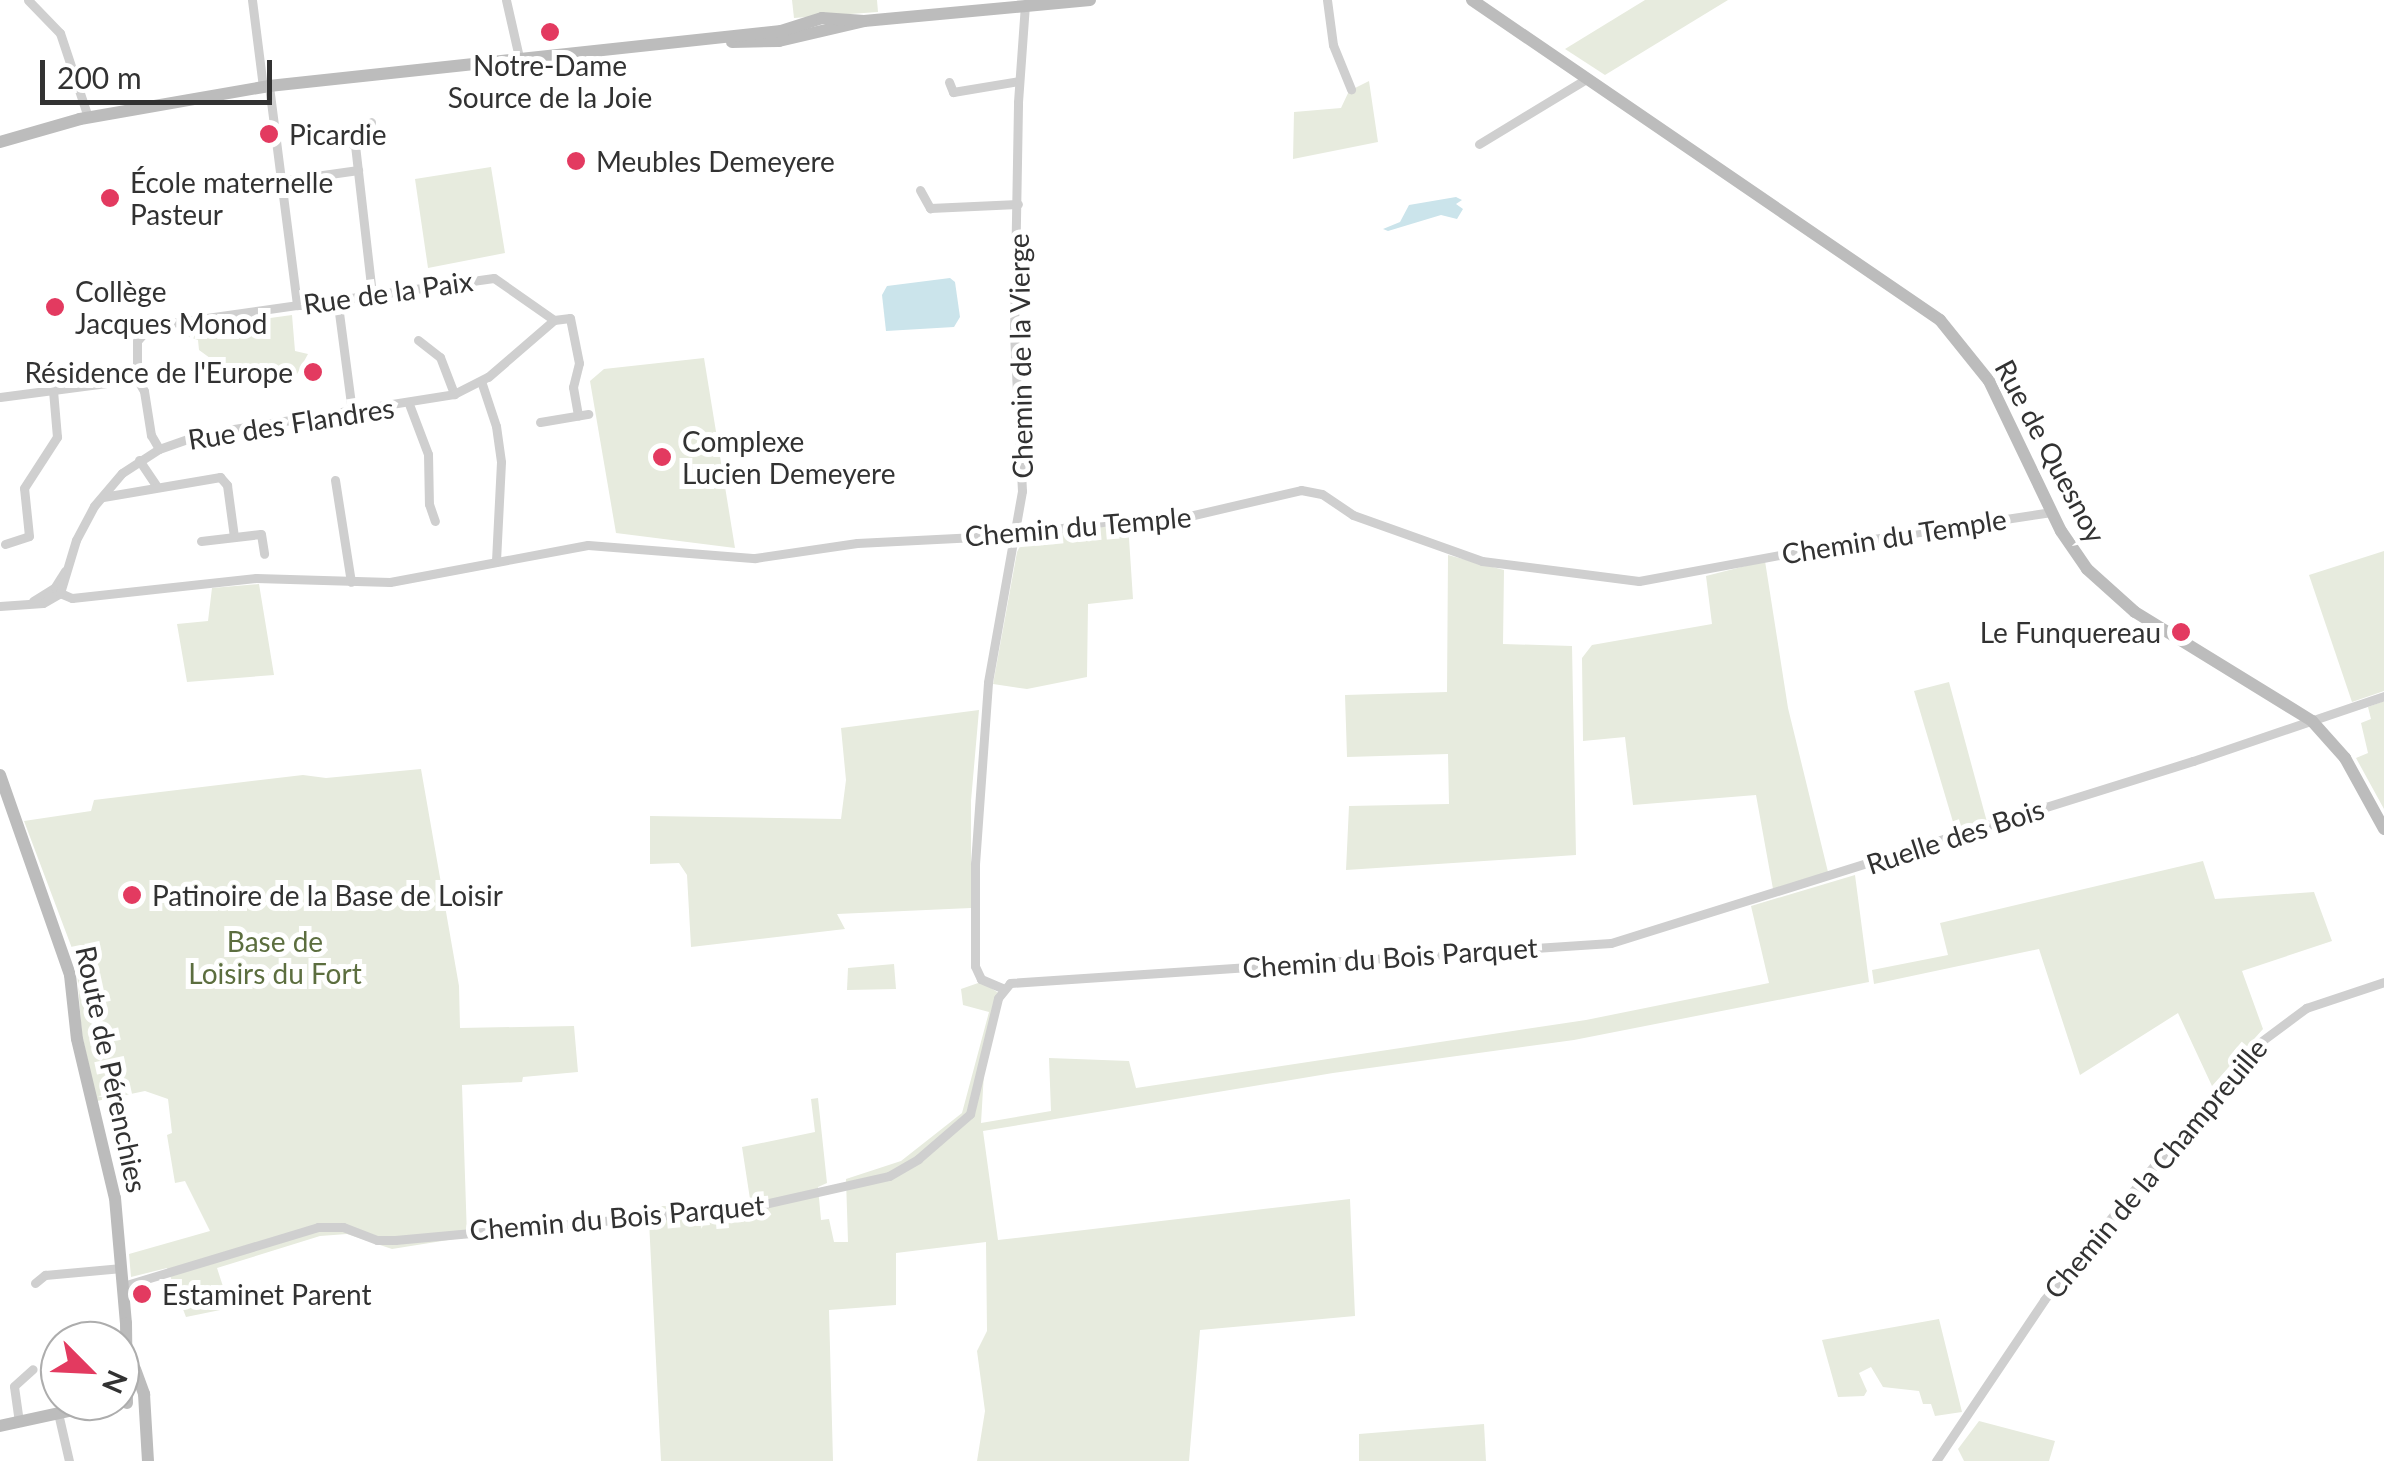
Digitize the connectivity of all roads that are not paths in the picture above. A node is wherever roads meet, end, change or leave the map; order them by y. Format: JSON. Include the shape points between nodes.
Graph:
{"nodes":[{"id":1,"x":28,"y":0,"type":"edge"},
{"id":2,"x":252,"y":0,"type":"edge"},
{"id":3,"x":506,"y":0,"type":"edge"},
{"id":4,"x":1090,"y":0,"type":"edge"},
{"id":5,"x":1327,"y":0,"type":"edge"},
{"id":6,"x":1475,"y":0,"type":"edge"},
{"id":7,"x":1025,"y":4,"type":"junction"},
{"id":8,"x":519,"y":57,"type":"junction"},
{"id":9,"x":1588,"y":78,"type":"junction"},
{"id":10,"x":1018,"y":81,"type":"junction"},
{"id":11,"x":949,"y":82,"type":"dead end"},
{"id":12,"x":266,"y":86,"type":"junction"},
{"id":13,"x":1351,"y":89,"type":"dead end"},
{"id":14,"x":88,"y":117,"type":"junction"},
{"id":15,"x":370,"y":122,"type":"dead end"},
{"id":16,"x":342,"y":140,"type":"dead end"},
{"id":17,"x":0,"y":142,"type":"edge"},
{"id":18,"x":1478,"y":144,"type":"dead end"},
{"id":19,"x":355,"y":145,"type":"junction"},
{"id":20,"x":358,"y":170,"type":"junction"},
{"id":21,"x":280,"y":180,"type":"junction"},
{"id":22,"x":920,"y":190,"type":"dead end"},
{"id":23,"x":1018,"y":204,"type":"junction"},
{"id":24,"x":372,"y":295,"type":"junction"},
{"id":25,"x":297,"y":305,"type":"junction"},
{"id":26,"x":338,"y":305,"type":"junction"},
{"id":27,"x":554,"y":320,"type":"junction"},
{"id":28,"x":418,"y":340,"type":"dead end"},
{"id":29,"x":136,"y":379,"type":"junction"},
{"id":30,"x":481,"y":382,"type":"junction"},
{"id":31,"x":53,"y":390,"type":"junction"},
{"id":32,"x":454,"y":394,"type":"junction"},
{"id":33,"x":0,"y":397,"type":"edge"},
{"id":34,"x":410,"y":404,"type":"junction"},
{"id":35,"x":352,"y":412,"type":"junction"},
{"id":36,"x":540,"y":422,"type":"dead end"},
{"id":37,"x":159,"y":449,"type":"junction"},
{"id":38,"x":139,"y":460,"type":"junction"},
{"id":39,"x":335,"y":480,"type":"dead end"},
{"id":40,"x":145,"y":482,"type":"junction"},
{"id":41,"x":100,"y":498,"type":"junction"},
{"id":42,"x":2051,"y":512,"type":"junction"},
{"id":43,"x":435,"y":521,"type":"dead end"},
{"id":44,"x":1016,"y":535,"type":"junction"},
{"id":45,"x":234,"y":537,"type":"junction"},
{"id":46,"x":202,"y":542,"type":"dead end"},
{"id":47,"x":4,"y":544,"type":"dead end"},
{"id":48,"x":264,"y":554,"type":"dead end"},
{"id":49,"x":496,"y":562,"type":"junction"},
{"id":50,"x":350,"y":582,"type":"junction"},
{"id":51,"x":61,"y":587,"type":"junction"},
{"id":52,"x":0,"y":606,"type":"edge"},
{"id":53,"x":2384,"y":696,"type":"edge"},
{"id":54,"x":2312,"y":721,"type":"junction"},
{"id":55,"x":0,"y":776,"type":"edge"},
{"id":56,"x":2384,"y":829,"type":"edge"},
{"id":57,"x":1597,"y":945,"type":"joint"},
{"id":58,"x":2384,"y":982,"type":"edge"},
{"id":59,"x":1002,"y":988,"type":"junction"},
{"id":60,"x":122,"y":1268,"type":"junction"},
{"id":61,"x":35,"y":1283,"type":"dead end"},
{"id":62,"x":123,"y":1286,"type":"junction"},
{"id":63,"x":126,"y":1321,"type":"edge"},
{"id":64,"x":33,"y":1369,"type":"dead end"},
{"id":65,"x":40,"y":1417,"type":"edge"},
{"id":66,"x":60,"y":1421,"type":"edge"},
{"id":67,"x":134,"y":1421,"type":"edge"},
{"id":68,"x":19,"y":1422,"type":"junction"},
{"id":69,"x":0,"y":1426,"type":"edge"},
{"id":70,"x":69,"y":1461,"type":"edge"},
{"id":71,"x":147,"y":1461,"type":"edge"},
{"id":72,"x":1936,"y":1461,"type":"edge"}],
"edges":[{"from":1,"to":14,"type":"street","via":[[60,32]]},
{"from":2,"to":12,"type":"street"},
{"from":3,"to":8,"type":"street"},
{"from":4,"to":7,"type":"street"},
{"from":5,"to":13,"type":"street","via":[[1333,45]]},
{"from":6,"to":9,"type":"street","name":"Rue de Quesnoy"},
{"from":7,"to":8,"type":"street","via":[[864,21],[826,18],[792,29]]},
{"from":7,"to":10,"type":"street","name":"Chemin de la Vierge"},
{"from":8,"to":12,"type":"street"},
{"from":9,"to":18,"type":"street"},
{"from":9,"to":42,"type":"street","name":"Rue de Quesnoy","via":[[1940,320],[1989,381]]},
{"from":10,"to":11,"type":"street","via":[[953,92]]},
{"from":10,"to":23,"type":"street","name":"Chemin de la Vierge"},
{"from":12,"to":14,"type":"street"},
{"from":12,"to":21,"type":"street"},
{"from":14,"to":17,"type":"street"},
{"from":15,"to":19,"type":"street"},
{"from":16,"to":19,"type":"street"},
{"from":19,"to":20,"type":"street"},
{"from":20,"to":21,"type":"street"},
{"from":20,"to":24,"type":"street"},
{"from":21,"to":25,"type":"street"},
{"from":22,"to":23,"type":"street","via":[[930,208]]},
{"from":23,"to":44,"type":"street","name":"Chemin de la Vierge","via":[[1014,368],[1022,492]]},
{"from":24,"to":26,"type":"street","name":"Rue de la Paix"},
{"from":24,"to":27,"type":"street","name":"Rue de la Paix","via":[[494,278]]},
{"from":25,"to":26,"type":"street","name":"Rue de la Paix"},
{"from":25,"to":29,"type":"street","name":"Rue de la Paix","via":[[147,327],[137,341]]},
{"from":26,"to":35,"type":"street"},
{"from":27,"to":30,"type":"street","name":"Rue des Flandres"},
{"from":27,"to":36,"type":"street","via":[[570,318],[578,363],[573,383],[583,415]]},
{"from":28,"to":32,"type":"street","via":[[440,357]]},
{"from":29,"to":31,"type":"street"},
{"from":29,"to":37,"type":"street"},
{"from":30,"to":32,"type":"street","name":"Rue des Flandres"},
{"from":30,"to":49,"type":"street","via":[[501,462]]},
{"from":31,"to":33,"type":"street"},
{"from":31,"to":47,"type":"street","via":[[57,437],[24,488],[30,536]]},
{"from":32,"to":34,"type":"street","name":"Rue des Flandres"},
{"from":34,"to":35,"type":"street","name":"Rue des Flandres"},
{"from":34,"to":43,"type":"street","via":[[428,452]]},
{"from":35,"to":37,"type":"street","name":"Rue des Flandres","via":[[202,434]]},
{"from":37,"to":38,"type":"street","name":"Rue des Flandres"},
{"from":38,"to":40,"type":"street"},
{"from":38,"to":41,"type":"street","name":"Rue des Flandres"},
{"from":39,"to":50,"type":"street"},
{"from":40,"to":41,"type":"street"},
{"from":40,"to":45,"type":"street","via":[[222,478]]},
{"from":41,"to":51,"type":"street","name":"Rue des Flandres","via":[[83,524]]},
{"from":42,"to":44,"type":"street","name":"Chemin du Temple","via":[[1639,581],[1482,561],[1353,515],[1306,490],[1194,516]]},
{"from":42,"to":54,"type":"street","name":"Rue de Quesnoy","via":[[2082,562],[2120,601]]},
{"from":44,"to":49,"type":"street","name":"Chemin du Temple","via":[[857,543],[739,559],[588,545]]},
{"from":44,"to":59,"type":"street","name":"Chemin de la Vierge","via":[[990,669],[976,828],[974,961],[981,979]]},
{"from":45,"to":46,"type":"street"},
{"from":45,"to":48,"type":"street","via":[[261,534]]},
{"from":49,"to":50,"type":"street","name":"Chemin du Temple","via":[[429,577]]},
{"from":50,"to":51,"type":"street","name":"Chemin du Temple","via":[[256,578],[86,597]]},
{"from":51,"to":52,"type":"street","via":[[46,602]]},
{"from":53,"to":54,"type":"street","name":"Ruelle des Bois"},
{"from":54,"to":56,"type":"street","name":"Rue de Quesnoy","via":[[2344,758]]},
{"from":54,"to":57,"type":"street","name":"Ruelle des Bois","via":[[1828,878]]},
{"from":55,"to":60,"type":"street","name":"Route de Pérenchies","via":[[69,968],[79,1050],[114,1190]]},
{"from":57,"to":59,"type":"street","name":"Chemin du Bois Parquet","via":[[1032,980]]},
{"from":58,"to":72,"type":"street","name":"Chemin de la Champreuille","via":[[2306,1008],[2254,1045],[2054,1288]]},
{"from":59,"to":62,"type":"street","name":"Chemin du Bois Parquet","via":[[970,1114],[896,1174],[740,1209],[388,1241],[318,1226]]},
{"from":60,"to":61,"type":"street","via":[[45,1275]]},
{"from":60,"to":62,"type":"street","name":"Route de Pérenchies"},
{"from":62,"to":63,"type":"street","name":"Route de Pérenchies"},
{"from":64,"to":68,"type":"street","via":[[14,1386]]},
{"from":65,"to":68,"type":"street"},
{"from":66,"to":70,"type":"street"},
{"from":67,"to":71,"type":"street","name":"Route de Pérenchies"},
{"from":68,"to":69,"type":"street"}]}
